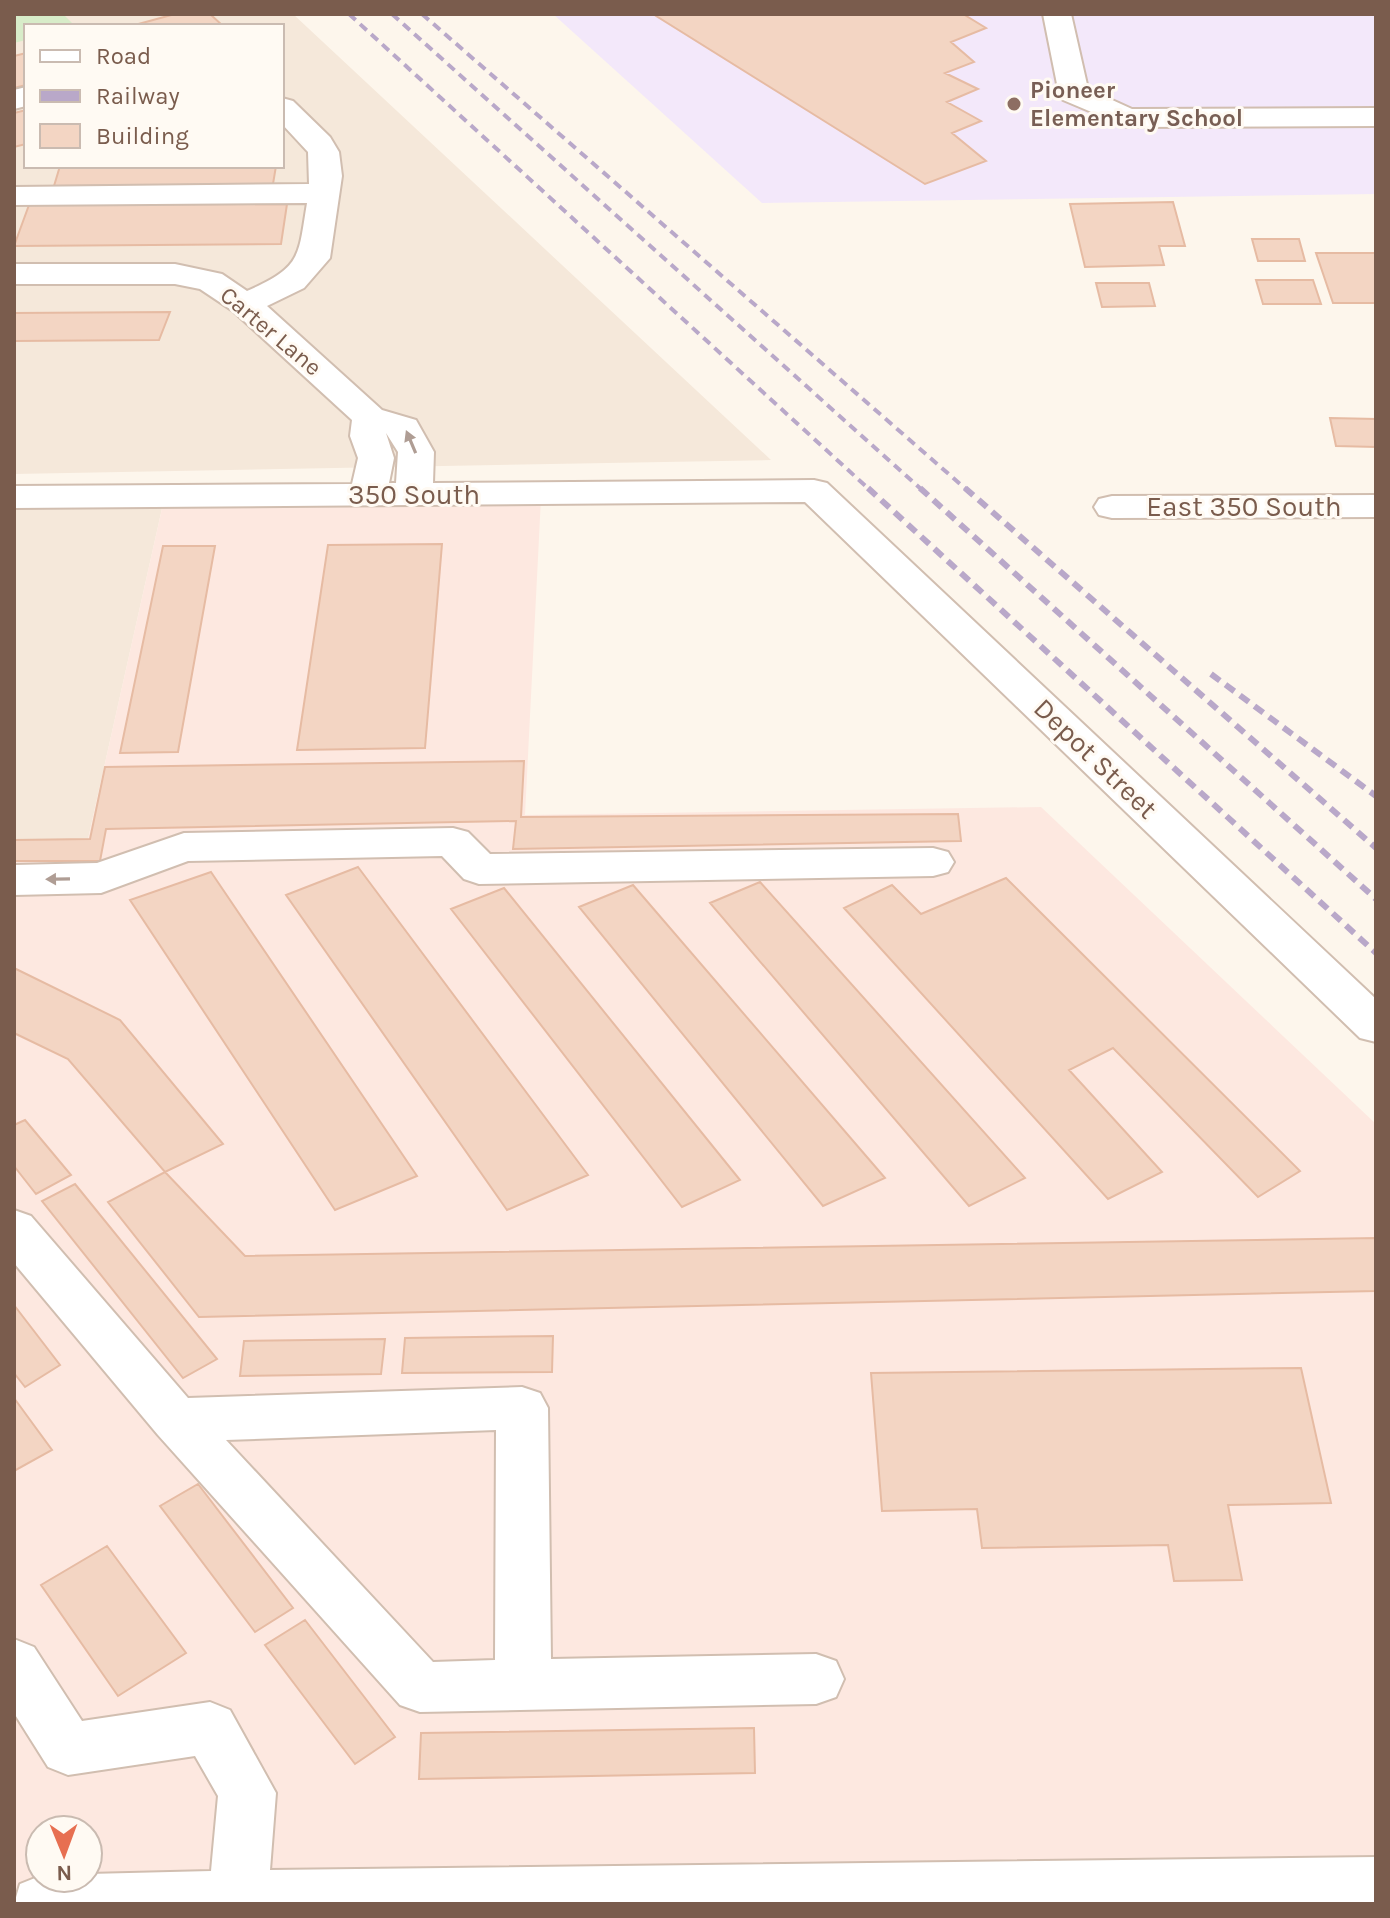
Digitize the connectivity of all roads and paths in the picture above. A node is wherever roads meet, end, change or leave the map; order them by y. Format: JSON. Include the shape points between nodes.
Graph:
{"nodes":[{"id":1,"x":1057,"y":14,"type":"edge"},
{"id":2,"x":284,"y":109,"type":"edge"},
{"id":3,"x":1376,"y":117,"type":"edge"},
{"id":4,"x":324,"y":193,"type":"junction"},
{"id":5,"x":14,"y":196,"type":"edge"},
{"id":6,"x":14,"y":274,"type":"edge"},
{"id":7,"x":245,"y":304,"type":"junction"},
{"id":8,"x":370,"y":417,"type":"junction"},
{"id":9,"x":814,"y":491,"type":"joint"},
{"id":10,"x":414,"y":494,"type":"junction"},
{"id":11,"x":368,"y":495,"type":"junction"},
{"id":12,"x":14,"y":497,"type":"edge"},
{"id":13,"x":1376,"y":506,"type":"edge"},
{"id":14,"x":1112,"y":507,"type":"dead end"},
{"id":15,"x":933,"y":862,"type":"dead end"},
{"id":16,"x":14,"y":880,"type":"edge"},
{"id":17,"x":1376,"y":1026,"type":"edge"},
{"id":18,"x":14,"y":1229,"type":"edge"},
{"id":19,"x":176,"y":1420,"type":"junction"},
{"id":20,"x":14,"y":1664,"type":"edge"},
{"id":21,"x":816,"y":1679,"type":"dead end"},
{"id":22,"x":523,"y":1684,"type":"junction"},
{"id":23,"x":1376,"y":1885,"type":"edge"},
{"id":24,"x":1228,"y":1895,"type":"edge"},
{"id":25,"x":238,"y":1897,"type":"junction"},
{"id":26,"x":458,"y":1898,"type":"edge"},
{"id":27,"x":41,"y":1904,"type":"edge"}],
"edges":[{"from":1,"to":3,"type":"street","via":[[1074,94],[1127,118]]},
{"from":2,"to":4,"type":"street","via":[[323,147],[328,161]]},
{"from":4,"to":5,"type":"street"},
{"from":4,"to":7,"type":"street","via":[[309,267],[291,283]]},
{"from":6,"to":7,"type":"street","name":"Carter Lane","via":[[188,275],[219,285]]},
{"from":7,"to":8,"type":"street","name":"Carter Lane"},
{"from":10,"to":8,"type":"street","name":"Carter Lane","one_way":true,"via":[[412,438],[404,427]]},
{"from":8,"to":11,"type":"street","via":[[368,436],[376,458]]},
{"from":9,"to":10,"type":"street","name":"350 South"},
{"from":9,"to":17,"type":"street","name":"Depot Street"},
{"from":10,"to":11,"type":"street","name":"350 South"},
{"from":11,"to":12,"type":"street","name":"350 South"},
{"from":13,"to":14,"type":"street","name":"East 350 South"},
{"from":15,"to":16,"type":"street","one_way":true,"via":[[479,869],[453,842],[355,843],[184,847],[101,878]]},
{"from":18,"to":19,"type":"street"},
{"from":19,"to":22,"type":"street","via":[[420,1687]]},
{"from":19,"to":22,"type":"street","via":[[522,1408]]},
{"from":20,"to":25,"type":"street","via":[[68,1749],[210,1728],[247,1793]]},
{"from":21,"to":22,"type":"street"},
{"from":23,"to":24,"type":"street"},
{"from":24,"to":26,"type":"street"},
{"from":25,"to":26,"type":"street"},
{"from":25,"to":27,"type":"street"}]}
